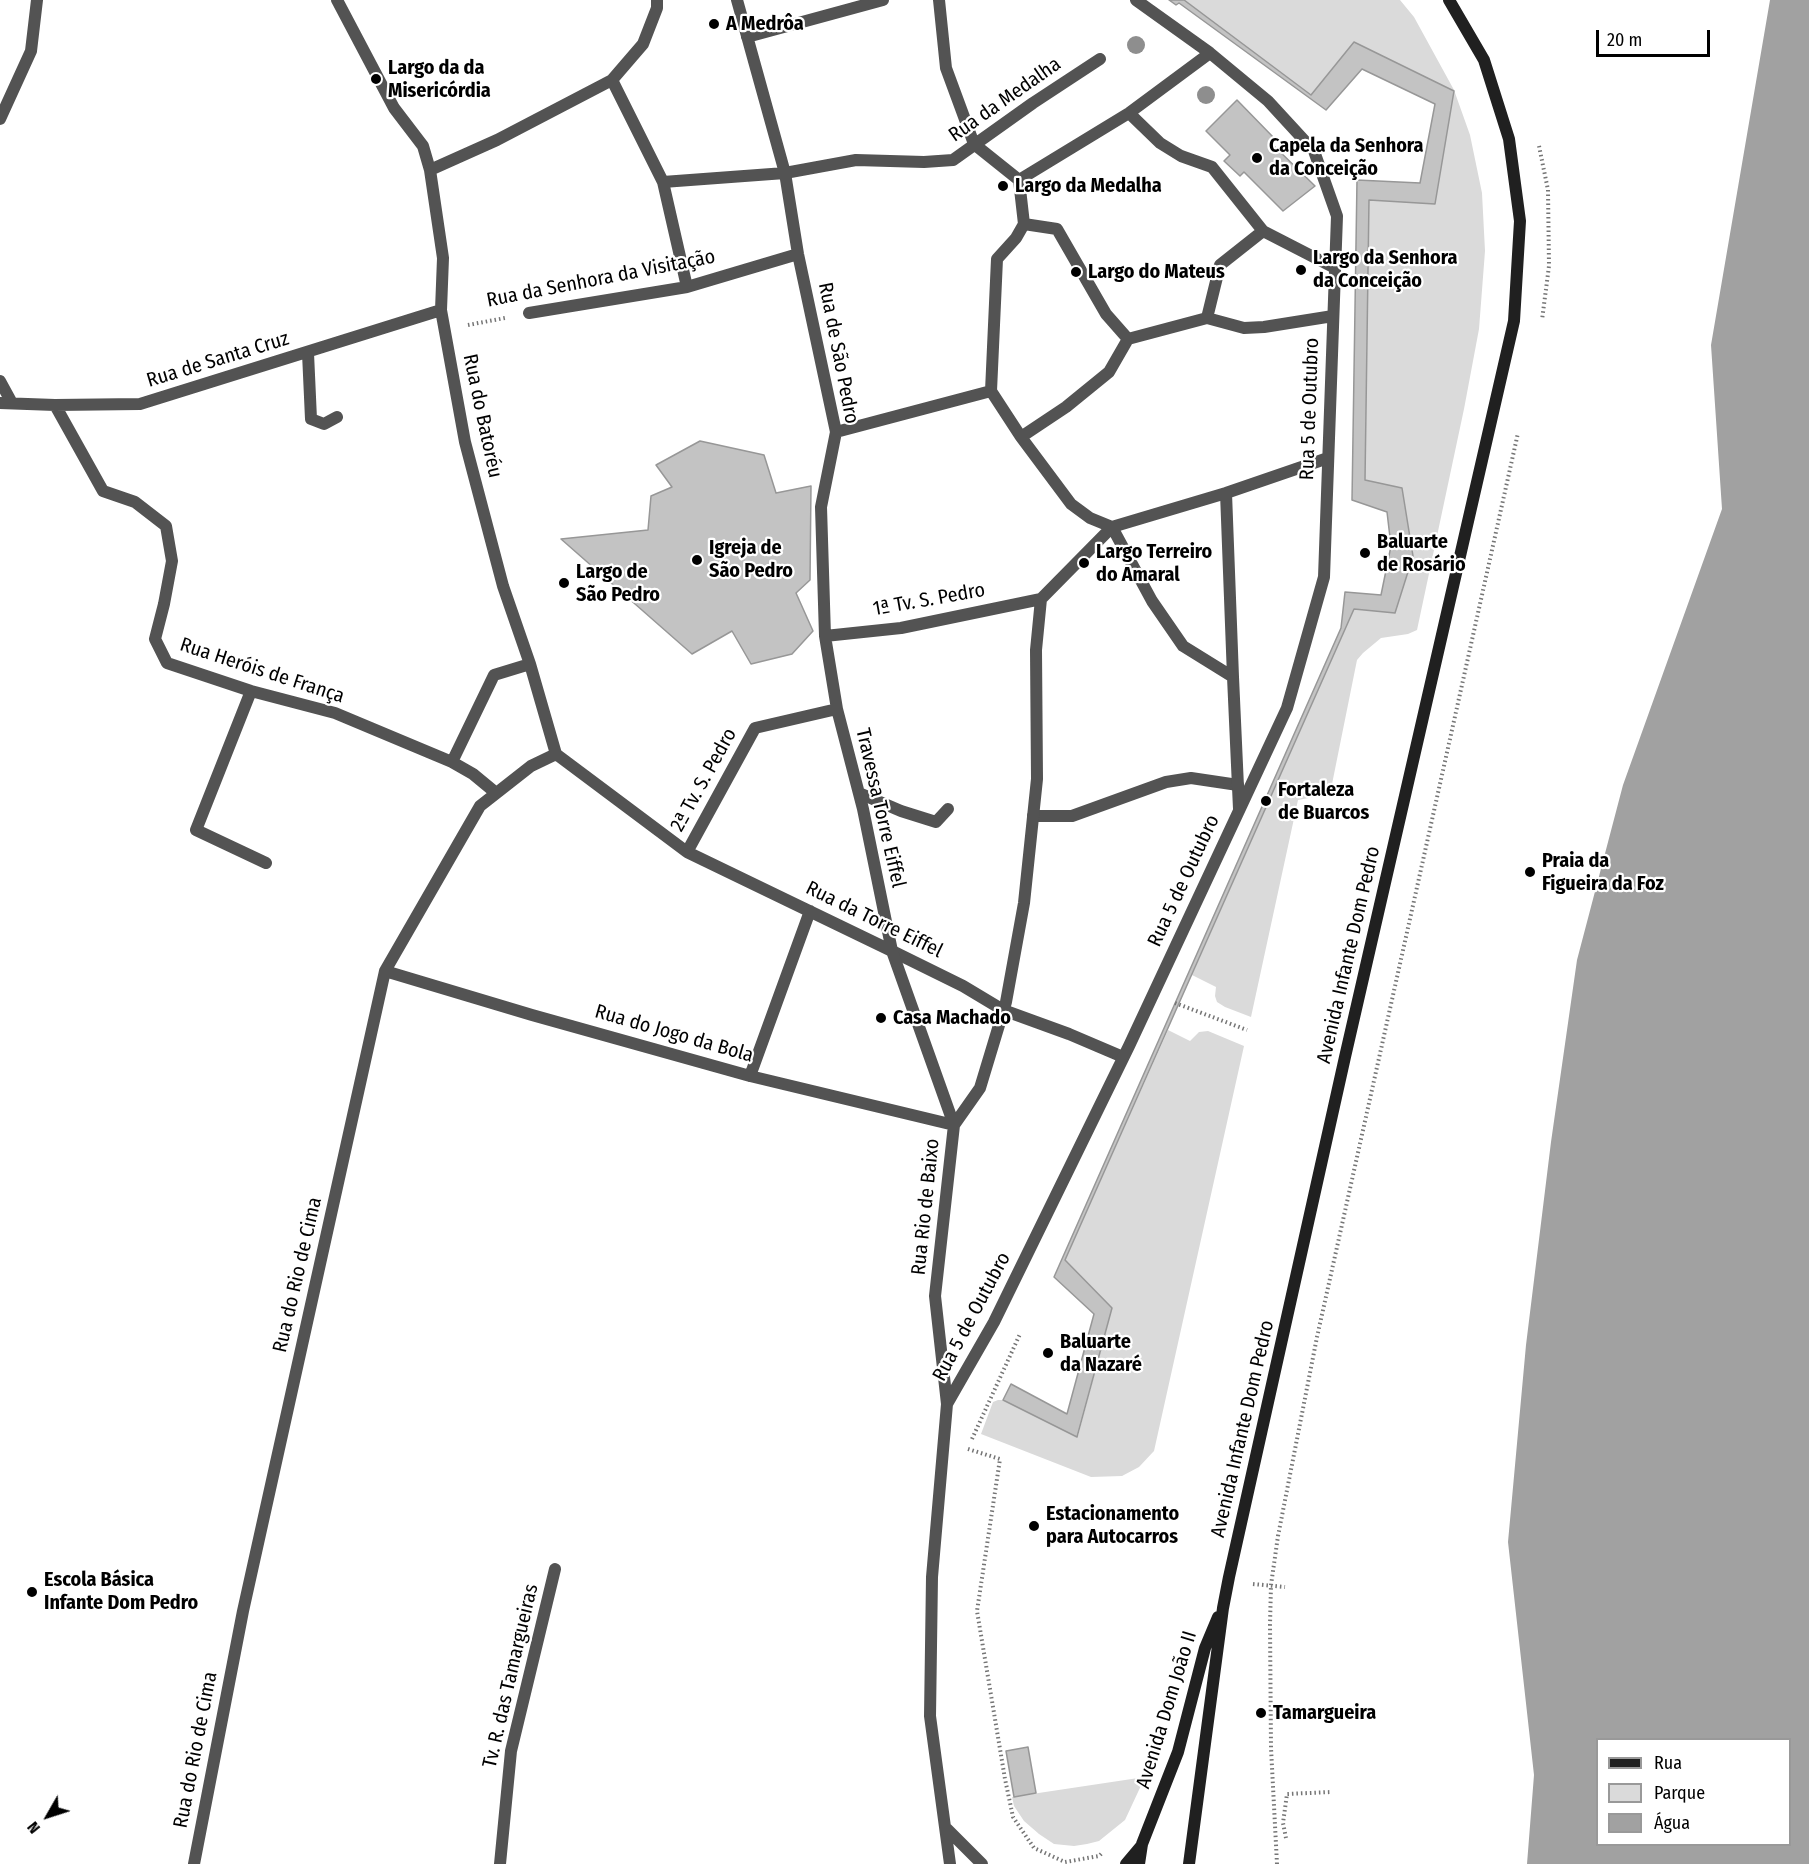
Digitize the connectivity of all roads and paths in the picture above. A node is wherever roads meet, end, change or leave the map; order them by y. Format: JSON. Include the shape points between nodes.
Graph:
{"nodes":[{"id":1,"x":37,"y":0,"type":"edge"},
{"id":2,"x":337,"y":0,"type":"edge"},
{"id":3,"x":657,"y":0,"type":"edge"},
{"id":4,"x":737,"y":0,"type":"edge"},
{"id":5,"x":883,"y":0,"type":"edge"},
{"id":6,"x":939,"y":0,"type":"edge"},
{"id":7,"x":1136,"y":0,"type":"edge"},
{"id":8,"x":1449,"y":0,"type":"edge"},
{"id":9,"x":747,"y":37,"type":"junction"},
{"id":10,"x":1210,"y":53,"type":"junction"},
{"id":11,"x":1100,"y":59,"type":"dead end"},
{"id":12,"x":612,"y":80,"type":"junction"},
{"id":13,"x":1129,"y":113,"type":"junction"},
{"id":14,"x":0,"y":119,"type":"edge"},
{"id":15,"x":974,"y":144,"type":"junction"},
{"id":16,"x":1538,"y":146,"type":"dead end"},
{"id":17,"x":430,"y":170,"type":"junction"},
{"id":18,"x":785,"y":173,"type":"junction"},
{"id":19,"x":1019,"y":180,"type":"junction"},
{"id":20,"x":663,"y":182,"type":"junction"},
{"id":21,"x":1024,"y":224,"type":"junction"},
{"id":22,"x":1263,"y":231,"type":"junction"},
{"id":23,"x":798,"y":254,"type":"junction"},
{"id":24,"x":1335,"y":268,"type":"junction"},
{"id":25,"x":687,"y":287,"type":"junction"},
{"id":26,"x":441,"y":310,"type":"junction"},
{"id":27,"x":529,"y":313,"type":"joint"},
{"id":28,"x":1333,"y":316,"type":"junction"},
{"id":29,"x":1207,"y":318,"type":"junction"},
{"id":30,"x":1541,"y":327,"type":"dead end"},
{"id":31,"x":444,"y":329,"type":"junction"},
{"id":32,"x":1128,"y":339,"type":"junction"},
{"id":33,"x":308,"y":353,"type":"junction"},
{"id":34,"x":0,"y":381,"type":"edge"},
{"id":35,"x":991,"y":391,"type":"junction"},
{"id":36,"x":6,"y":403,"type":"edge"},
{"id":37,"x":55,"y":405,"type":"junction"},
{"id":38,"x":337,"y":417,"type":"dead end"},
{"id":39,"x":1519,"y":426,"type":"dead end"},
{"id":40,"x":836,"y":432,"type":"junction"},
{"id":41,"x":1021,"y":437,"type":"junction"},
{"id":42,"x":1328,"y":458,"type":"junction"},
{"id":43,"x":1226,"y":493,"type":"junction"},
{"id":44,"x":1112,"y":527,"type":"junction"},
{"id":45,"x":1041,"y":599,"type":"junction"},
{"id":46,"x":825,"y":636,"type":"junction"},
{"id":47,"x":530,"y":664,"type":"junction"},
{"id":48,"x":1233,"y":677,"type":"junction"},
{"id":49,"x":251,"y":691,"type":"junction"},
{"id":50,"x":837,"y":709,"type":"junction"},
{"id":51,"x":556,"y":754,"type":"junction"},
{"id":52,"x":453,"y":762,"type":"junction"},
{"id":53,"x":1238,"y":784,"type":"junction"},
{"id":54,"x":496,"y":793,"type":"junction"},
{"id":55,"x":859,"y":793,"type":"junction"},
{"id":56,"x":948,"y":809,"type":"dead end"},
{"id":57,"x":1239,"y":811,"type":"junction"},
{"id":58,"x":1033,"y":816,"type":"junction"},
{"id":59,"x":687,"y":852,"type":"junction"},
{"id":60,"x":266,"y":863,"type":"dead end"},
{"id":61,"x":810,"y":911,"type":"junction"},
{"id":62,"x":892,"y":951,"type":"junction"},
{"id":63,"x":385,"y":971,"type":"junction"},
{"id":64,"x":1179,"y":1004,"type":"dead end"},
{"id":65,"x":1003,"y":1010,"type":"junction"},
{"id":66,"x":1247,"y":1030,"type":"dead end"},
{"id":67,"x":1123,"y":1057,"type":"junction"},
{"id":68,"x":750,"y":1076,"type":"junction"},
{"id":69,"x":954,"y":1125,"type":"junction"},
{"id":70,"x":947,"y":1404,"type":"junction"},
{"id":71,"x":555,"y":1569,"type":"dead end"},
{"id":72,"x":1252,"y":1584,"type":"dead end"},
{"id":73,"x":1270,"y":1585,"type":"junction"},
{"id":74,"x":1285,"y":1587,"type":"dead end"},
{"id":75,"x":1223,"y":1608,"type":"junction"},
{"id":76,"x":1330,"y":1792,"type":"dead end"},
{"id":77,"x":947,"y":1829,"type":"junction"},
{"id":78,"x":1286,"y":1838,"type":"dead end"},
{"id":79,"x":1142,"y":1844,"type":"junction"},
{"id":80,"x":194,"y":1864,"type":"edge"},
{"id":81,"x":500,"y":1864,"type":"edge"},
{"id":82,"x":951,"y":1864,"type":"edge"},
{"id":83,"x":982,"y":1864,"type":"edge"},
{"id":84,"x":1126,"y":1864,"type":"edge"},
{"id":85,"x":1139,"y":1864,"type":"edge"},
{"id":86,"x":1189,"y":1864,"type":"edge"},
{"id":87,"x":1276,"y":1864,"type":"edge"}],
"edges":[{"from":1,"to":14,"type":"street","via":[[31,51]]},
{"from":2,"to":17,"type":"street","name":"Rua do Batoréu","via":[[394,108],[423,146]]},
{"from":3,"to":12,"type":"street","via":[[643,44]]},
{"from":4,"to":9,"type":"street","name":"Rua de São Pedro"},
{"from":5,"to":9,"type":"street"},
{"from":6,"to":15,"type":"street","via":[[946,68]]},
{"from":7,"to":10,"type":"street","name":"Rua 5 de Outubro"},
{"from":8,"to":75,"type":"street","name":"Avenida Infante Dom Pedro","via":[[1484,60],[1509,139],[1520,220],[1514,321]]},
{"from":9,"to":18,"type":"street","name":"Rua de São Pedro"},
{"from":10,"to":13,"type":"street"},
{"from":10,"to":24,"type":"street","name":"Rua 5 de Outubro","via":[[1268,101],[1314,151],[1337,216]]},
{"from":11,"to":15,"type":"street","name":"Rua da Medalha"},
{"from":12,"to":17,"type":"street"},
{"from":12,"to":20,"type":"street"},
{"from":13,"to":19,"type":"street"},
{"from":13,"to":22,"type":"street","via":[[1160,143],[1181,156],[1212,167]]},
{"from":15,"to":18,"type":"street","name":"Rua da Medalha","via":[[953,160],[856,160]]},
{"from":15,"to":19,"type":"street"},
{"from":16,"to":30,"type":"path","via":[[1548,190],[1549,266]]},
{"from":17,"to":26,"type":"street","name":"Rua do Batoréu","via":[[443,258]]},
{"from":18,"to":20,"type":"street","name":"Rua da Medalha"},
{"from":18,"to":23,"type":"street","name":"Rua de São Pedro"},
{"from":19,"to":21,"type":"street"},
{"from":20,"to":25,"type":"street"},
{"from":21,"to":32,"type":"street","via":[[1057,229],[1106,314]]},
{"from":21,"to":35,"type":"street","via":[[997,259]]},
{"from":22,"to":24,"type":"street"},
{"from":22,"to":29,"type":"street","via":[[1220,264]]},
{"from":23,"to":25,"type":"street","name":"Rua da Senhora da Visitação"},
{"from":23,"to":40,"type":"street","name":"Rua de São Pedro"},
{"from":24,"to":28,"type":"street","name":"Rua 5 de Outubro"},
{"from":25,"to":27,"type":"street","name":"Rua da Senhora da Visitação"},
{"from":26,"to":31,"type":"street","name":"Rua do Batoréu"},
{"from":26,"to":33,"type":"street","name":"Rua de Santa Cruz"},
{"from":27,"to":31,"type":"path","name":"Rua da Senhora da Visitação"},
{"from":28,"to":29,"type":"street","via":[[1244,328]]},
{"from":28,"to":42,"type":"street","name":"Rua 5 de Outubro"},
{"from":29,"to":32,"type":"street"},
{"from":31,"to":47,"type":"street","name":"Rua do Batoréu","via":[[465,442],[503,586]]},
{"from":32,"to":41,"type":"street","via":[[1109,372]]},
{"from":33,"to":37,"type":"street","name":"Rua de Santa Cruz","via":[[141,404]]},
{"from":33,"to":38,"type":"street","via":[[311,419],[324,424]]},
{"from":34,"to":36,"type":"street"},
{"from":35,"to":40,"type":"street"},
{"from":35,"to":41,"type":"street"},
{"from":36,"to":37,"type":"street","name":"Rua de Santa Cruz"},
{"from":37,"to":49,"type":"street","name":"Rua Heróis de França","via":[[103,490],[135,502],[166,526],[172,561],[155,639],[167,663]]},
{"from":39,"to":73,"type":"path","via":[[1317,1337]]},
{"from":40,"to":46,"type":"street","name":"Rua de São Pedro","via":[[821,507]]},
{"from":41,"to":44,"type":"street","via":[[1071,504]]},
{"from":42,"to":43,"type":"street"},
{"from":42,"to":57,"type":"street","name":"Rua 5 de Outubro","via":[[1324,577],[1287,708]]},
{"from":43,"to":44,"type":"street"},
{"from":43,"to":48,"type":"street"},
{"from":44,"to":45,"type":"street"},
{"from":44,"to":48,"type":"street","via":[[1152,601],[1183,646]]},
{"from":45,"to":46,"type":"street","name":"1ª Tv. S. Pedro","via":[[901,628]]},
{"from":45,"to":58,"type":"street","via":[[1036,650],[1037,779]]},
{"from":46,"to":50,"type":"street","name":"Rua de São Pedro"},
{"from":47,"to":51,"type":"street","name":"Rua do Batoréu"},
{"from":47,"to":52,"type":"street","via":[[494,675]]},
{"from":48,"to":53,"type":"street"},
{"from":49,"to":52,"type":"street","name":"Rua Heróis de França","via":[[335,713]]},
{"from":49,"to":60,"type":"street","via":[[196,830]]},
{"from":50,"to":55,"type":"street","name":"Travessa Torre Eiffel"},
{"from":50,"to":59,"type":"street","name":"2ª Tv. S. Pedro","via":[[755,728]]},
{"from":51,"to":54,"type":"street","name":"Rua do Rio de Cima","via":[[531,766]]},
{"from":51,"to":59,"type":"street","name":"Rua da Torre Eiffel"},
{"from":52,"to":54,"type":"street","name":"Rua Heróis de França"},
{"from":53,"to":57,"type":"street"},
{"from":53,"to":58,"type":"street","via":[[1191,778],[1166,782],[1072,816]]},
{"from":54,"to":63,"type":"street","name":"Rua do Rio de Cima","via":[[480,806]]},
{"from":55,"to":56,"type":"street","via":[[936,822]]},
{"from":55,"to":62,"type":"street","name":"Travessa Torre Eiffel"},
{"from":57,"to":67,"type":"street","name":"Rua 5 de Outubro"},
{"from":58,"to":65,"type":"street","via":[[1024,903]]},
{"from":59,"to":61,"type":"street","name":"Rua da Torre Eiffel"},
{"from":61,"to":62,"type":"street","name":"Rua da Torre Eiffel"},
{"from":61,"to":68,"type":"street"},
{"from":62,"to":65,"type":"street","name":"Rua da Torre Eiffel"},
{"from":62,"to":69,"type":"street","name":"Rua Rio de Baixo"},
{"from":63,"to":68,"type":"street","name":"Rua do Jogo da Bola"},
{"from":63,"to":80,"type":"street","name":"Rua do Rio de Cima","via":[[243,1611]]},
{"from":64,"to":66,"type":"path"},
{"from":65,"to":67,"type":"street","name":"Rua da Torre Eiffel"},
{"from":65,"to":69,"type":"street","via":[[980,1088]]},
{"from":67,"to":70,"type":"street","name":"Rua 5 de Outubro","via":[[994,1322]]},
{"from":68,"to":69,"type":"street","name":"Rua do Jogo da Bola"},
{"from":69,"to":70,"type":"street","name":"Rua Rio de Baixo","via":[[935,1296]]},
{"from":70,"to":77,"type":"street","name":"Rua 5 de Outubro","via":[[932,1577],[930,1716]]},
{"from":71,"to":81,"type":"street","name":"Tv. R. das Tamargueiras","via":[[511,1751]]},
{"from":72,"to":73,"type":"path"},
{"from":73,"to":74,"type":"path"},
{"from":73,"to":87,"type":"path"},
{"from":75,"to":79,"type":"street","name":"Avenida Dom João II","via":[[1204,1648],[1178,1752]]},
{"from":75,"to":86,"type":"street","name":"Avenida Dom João II"},
{"from":76,"to":78,"type":"path","via":[[1287,1794],[1283,1824]]},
{"from":77,"to":82,"type":"street","name":"Rua 5 de Outubro"},
{"from":77,"to":83,"type":"street"},
{"from":79,"to":84,"type":"street"},
{"from":79,"to":85,"type":"street","name":"Avenida Dom João II"}]}
